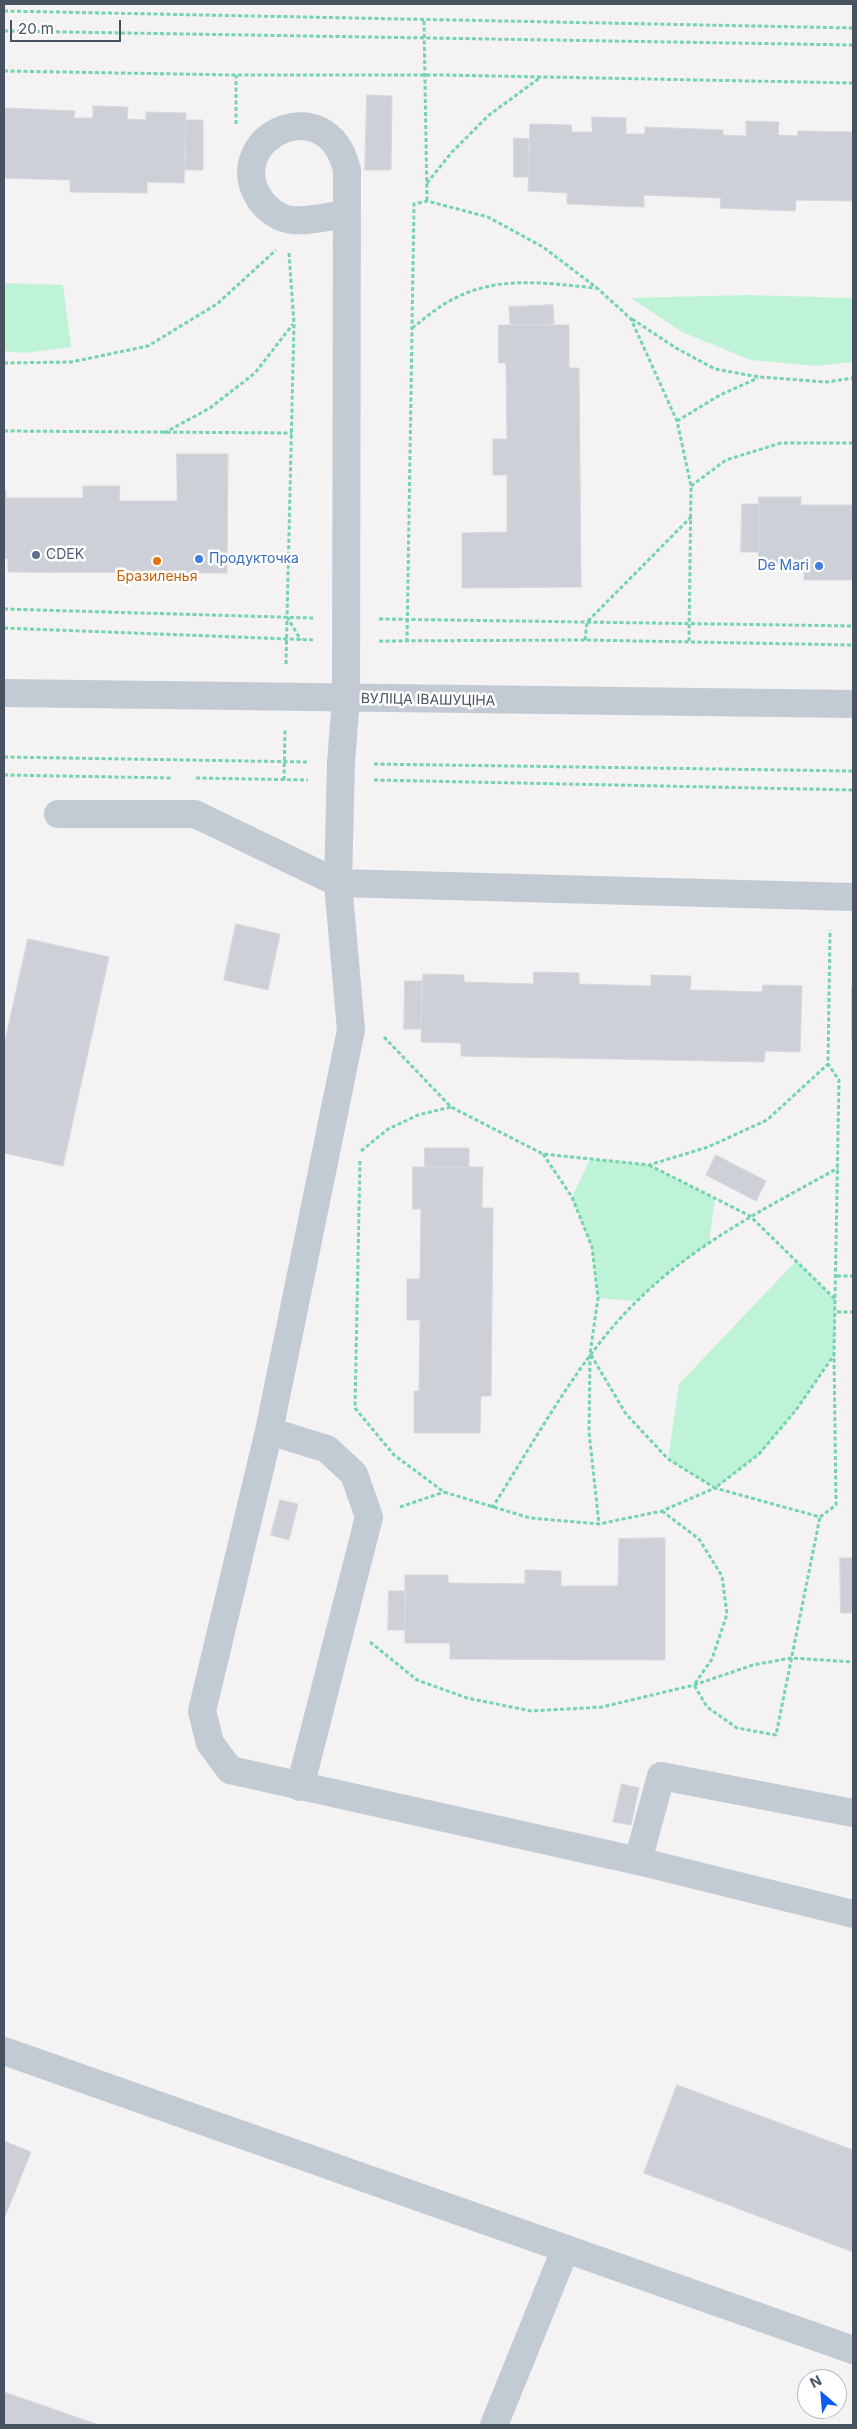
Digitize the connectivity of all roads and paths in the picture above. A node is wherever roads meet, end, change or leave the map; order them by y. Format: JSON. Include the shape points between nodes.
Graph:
{"nodes":[{"id":1,"x":4,"y":11,"type":"edge"},
{"id":2,"x":424,"y":21,"type":"junction"},
{"id":3,"x":853,"y":28,"type":"edge"},
{"id":4,"x":4,"y":31,"type":"edge"},
{"id":5,"x":423,"y":38,"type":"junction"},
{"id":6,"x":853,"y":45,"type":"edge"},
{"id":7,"x":4,"y":71,"type":"edge"},
{"id":8,"x":236,"y":75,"type":"junction"},
{"id":9,"x":425,"y":77,"type":"junction"},
{"id":10,"x":541,"y":77,"type":"junction"},
{"id":11,"x":853,"y":83,"type":"edge"},
{"id":12,"x":236,"y":131,"type":"dead end"},
{"id":13,"x":426,"y":183,"type":"junction"},
{"id":14,"x":427,"y":201,"type":"junction"},
{"id":15,"x":346,"y":214,"type":"dead end"},
{"id":16,"x":281,"y":246,"type":"dead end"},
{"id":17,"x":289,"y":249,"type":"dead end"},
{"id":18,"x":597,"y":288,"type":"junction"},
{"id":19,"x":631,"y":319,"type":"junction"},
{"id":20,"x":294,"y":324,"type":"junction"},
{"id":21,"x":412,"y":328,"type":"junction"},
{"id":22,"x":4,"y":363,"type":"edge"},
{"id":23,"x":759,"y":378,"type":"junction"},
{"id":24,"x":853,"y":378,"type":"edge"},
{"id":25,"x":677,"y":421,"type":"junction"},
{"id":26,"x":4,"y":431,"type":"edge"},
{"id":27,"x":292,"y":433,"type":"junction"},
{"id":28,"x":163,"y":434,"type":"junction"},
{"id":29,"x":853,"y":443,"type":"edge"},
{"id":30,"x":691,"y":486,"type":"junction"},
{"id":31,"x":691,"y":517,"type":"junction"},
{"id":32,"x":4,"y":609,"type":"edge"},
{"id":33,"x":287,"y":618,"type":"junction"},
{"id":34,"x":407,"y":620,"type":"junction"},
{"id":35,"x":587,"y":622,"type":"junction"},
{"id":36,"x":690,"y":623,"type":"junction"},
{"id":37,"x":853,"y":626,"type":"edge"},
{"id":38,"x":4,"y":628,"type":"edge"},
{"id":39,"x":345,"y":629,"type":"junction"},
{"id":40,"x":301,"y":640,"type":"junction"},
{"id":41,"x":585,"y":640,"type":"junction"},
{"id":42,"x":689,"y":641,"type":"junction"},
{"id":43,"x":407,"y":642,"type":"junction"},
{"id":44,"x":853,"y":645,"type":"edge"},
{"id":45,"x":4,"y":693,"type":"edge"},
{"id":46,"x":346,"y":699,"type":"junction"},
{"id":47,"x":853,"y":704,"type":"edge"},
{"id":48,"x":4,"y":757,"type":"edge"},
{"id":49,"x":375,"y":764,"type":"junction"},
{"id":50,"x":853,"y":771,"type":"edge"},
{"id":51,"x":341,"y":772,"type":"junction"},
{"id":52,"x":4,"y":775,"type":"edge"},
{"id":53,"x":178,"y":778,"type":"dead end"},
{"id":54,"x":188,"y":778,"type":"dead end"},
{"id":55,"x":374,"y":780,"type":"junction"},
{"id":56,"x":374,"y":790,"type":"dead end"},
{"id":57,"x":853,"y":790,"type":"edge"},
{"id":58,"x":58,"y":814,"type":"dead end"},
{"id":59,"x":338,"y":883,"type":"junction"},
{"id":60,"x":853,"y":897,"type":"edge"},
{"id":61,"x":830,"y":930,"type":"dead end"},
{"id":62,"x":378,"y":1032,"type":"dead end"},
{"id":63,"x":828,"y":1064,"type":"junction"},
{"id":64,"x":451,"y":1107,"type":"junction"},
{"id":65,"x":362,"y":1142,"type":"dead end"},
{"id":66,"x":360,"y":1152,"type":"junction"},
{"id":67,"x":543,"y":1154,"type":"junction"},
{"id":68,"x":649,"y":1165,"type":"junction"},
{"id":69,"x":838,"y":1168,"type":"junction"},
{"id":70,"x":750,"y":1216,"type":"junction"},
{"id":71,"x":837,"y":1276,"type":"junction"},
{"id":72,"x":853,"y":1276,"type":"edge"},
{"id":73,"x":836,"y":1301,"type":"junction"},
{"id":74,"x":836,"y":1312,"type":"junction"},
{"id":75,"x":853,"y":1312,"type":"edge"},
{"id":76,"x":590,"y":1354,"type":"junction"},
{"id":77,"x":834,"y":1354,"type":"junction"},
{"id":78,"x":269,"y":1431,"type":"junction"},
{"id":79,"x":715,"y":1488,"type":"junction"},
{"id":80,"x":444,"y":1492,"type":"junction"},
{"id":81,"x":492,"y":1508,"type":"junction"},
{"id":82,"x":662,"y":1511,"type":"junction"},
{"id":83,"x":369,"y":1517,"type":"junction"},
{"id":84,"x":820,"y":1518,"type":"junction"},
{"id":85,"x":599,"y":1524,"type":"junction"},
{"id":86,"x":343,"y":1619,"type":"junction"},
{"id":87,"x":791,"y":1658,"type":"junction"},
{"id":88,"x":853,"y":1662,"type":"edge"},
{"id":89,"x":694,"y":1685,"type":"junction"},
{"id":90,"x":300,"y":1787,"type":"junction"},
{"id":91,"x":853,"y":1814,"type":"edge"},
{"id":92,"x":638,"y":1860,"type":"junction"},
{"id":93,"x":853,"y":1914,"type":"edge"},
{"id":94,"x":4,"y":2050,"type":"edge"},
{"id":95,"x":565,"y":2250,"type":"junction"},
{"id":96,"x":853,"y":2350,"type":"edge"},
{"id":97,"x":494,"y":2425,"type":"edge"}],
"edges":[{"from":1,"to":2,"type":"path"},
{"from":2,"to":3,"type":"path"},
{"from":2,"to":5,"type":"path"},
{"from":4,"to":5,"type":"path"},
{"from":5,"to":6,"type":"path"},
{"from":5,"to":9,"type":"path"},
{"from":7,"to":8,"type":"path"},
{"from":8,"to":9,"type":"path"},
{"from":8,"to":12,"type":"path"},
{"from":9,"to":10,"type":"path"},
{"from":9,"to":13,"type":"path"},
{"from":10,"to":11,"type":"path"},
{"from":10,"to":13,"type":"path","via":[[489,115]]},
{"from":13,"to":14,"type":"path"},
{"from":14,"to":18,"type":"path","via":[[488,217],[543,247]]},
{"from":14,"to":21,"type":"path","via":[[414,204]]},
{"from":15,"to":39,"type":"street"},
{"from":16,"to":22,"type":"path","via":[[217,304],[148,346],[71,362]]},
{"from":17,"to":20,"type":"path"},
{"from":18,"to":19,"type":"path"},
{"from":18,"to":21,"type":"path","via":[[526,281],[485,286],[446,303]]},
{"from":19,"to":23,"type":"path","via":[[715,369]]},
{"from":19,"to":25,"type":"path"},
{"from":20,"to":27,"type":"path"},
{"from":20,"to":28,"type":"path","via":[[255,373],[210,408]]},
{"from":21,"to":34,"type":"path"},
{"from":23,"to":24,"type":"path","via":[[827,382]]},
{"from":23,"to":25,"type":"path","via":[[720,395]]},
{"from":25,"to":30,"type":"path"},
{"from":26,"to":28,"type":"path"},
{"from":27,"to":28,"type":"path"},
{"from":27,"to":33,"type":"path"},
{"from":29,"to":30,"type":"path","via":[[781,443],[726,460]]},
{"from":30,"to":31,"type":"path"},
{"from":31,"to":35,"type":"path"},
{"from":31,"to":36,"type":"path"},
{"from":32,"to":33,"type":"path"},
{"from":33,"to":39,"type":"path"},
{"from":33,"to":40,"type":"path"},
{"from":34,"to":35,"type":"path"},
{"from":34,"to":39,"type":"path"},
{"from":34,"to":43,"type":"path"},
{"from":35,"to":36,"type":"path"},
{"from":35,"to":41,"type":"path"},
{"from":36,"to":37,"type":"path"},
{"from":36,"to":42,"type":"path"},
{"from":38,"to":40,"type":"path"},
{"from":39,"to":40,"type":"path"},
{"from":39,"to":43,"type":"path"},
{"from":39,"to":46,"type":"street"},
{"from":41,"to":42,"type":"path"},
{"from":41,"to":43,"type":"path"},
{"from":42,"to":44,"type":"path"},
{"from":45,"to":46,"type":"street","name":"ВУЛІЦА ІВАШУЦІНА"},
{"from":46,"to":47,"type":"street","name":"ВУЛІЦА ІВАШУЦІНА"},
{"from":46,"to":51,"type":"street"},
{"from":48,"to":51,"type":"path"},
{"from":49,"to":50,"type":"path"},
{"from":49,"to":51,"type":"path"},
{"from":49,"to":55,"type":"path"},
{"from":51,"to":54,"type":"path"},
{"from":51,"to":55,"type":"path"},
{"from":51,"to":59,"type":"street"},
{"from":52,"to":53,"type":"path"},
{"from":55,"to":56,"type":"path"},
{"from":55,"to":57,"type":"path"},
{"from":58,"to":59,"type":"street","via":[[195,814]]},
{"from":59,"to":60,"type":"street"},
{"from":59,"to":78,"type":"street","via":[[351,1030]]},
{"from":61,"to":63,"type":"path"},
{"from":62,"to":64,"type":"path"},
{"from":63,"to":68,"type":"path","via":[[768,1120],[708,1148]]},
{"from":63,"to":69,"type":"path","via":[[839,1080]]},
{"from":64,"to":66,"type":"path","via":[[418,1115],[388,1129]]},
{"from":64,"to":67,"type":"path"},
{"from":65,"to":66,"type":"path"},
{"from":66,"to":80,"type":"path","via":[[355,1408],[394,1455]]},
{"from":67,"to":68,"type":"path"},
{"from":67,"to":76,"type":"path","via":[[572,1197],[592,1247],[598,1298]]},
{"from":68,"to":70,"type":"path"},
{"from":69,"to":70,"type":"path"},
{"from":69,"to":71,"type":"path"},
{"from":70,"to":73,"type":"path"},
{"from":70,"to":76,"type":"path","via":[[673,1268],[636,1301]]},
{"from":71,"to":72,"type":"path"},
{"from":71,"to":73,"type":"path"},
{"from":73,"to":74,"type":"path"},
{"from":74,"to":75,"type":"path"},
{"from":74,"to":77,"type":"path"},
{"from":76,"to":79,"type":"path","via":[[626,1414],[668,1459]]},
{"from":76,"to":81,"type":"path"},
{"from":76,"to":85,"type":"path","via":[[589,1432]]},
{"from":77,"to":79,"type":"path","via":[[796,1410],[759,1454]]},
{"from":77,"to":84,"type":"path","via":[[836,1504]]},
{"from":78,"to":83,"type":"street","via":[[327,1449],[354,1474]]},
{"from":78,"to":90,"type":"street","via":[[202,1711],[210,1743],[230,1770]]},
{"from":79,"to":82,"type":"path"},
{"from":79,"to":84,"type":"path"},
{"from":80,"to":81,"type":"path"},
{"from":80,"to":83,"type":"path"},
{"from":81,"to":85,"type":"path","via":[[530,1518]]},
{"from":82,"to":85,"type":"path"},
{"from":82,"to":89,"type":"path","via":[[699,1539],[722,1576],[727,1614],[712,1659]]},
{"from":83,"to":86,"type":"street"},
{"from":84,"to":87,"type":"path"},
{"from":86,"to":89,"type":"path","via":[[417,1680],[467,1698],[531,1711],[602,1707]]},
{"from":86,"to":90,"type":"street"},
{"from":87,"to":88,"type":"path"},
{"from":87,"to":89,"type":"path","via":[[753,1665]]},
{"from":87,"to":89,"type":"path","via":[[776,1735],[737,1728],[707,1707]]},
{"from":90,"to":92,"type":"street"},
{"from":91,"to":92,"type":"street","via":[[661,1776]]},
{"from":92,"to":93,"type":"street"},
{"from":94,"to":95,"type":"street"},
{"from":95,"to":96,"type":"street"},
{"from":95,"to":97,"type":"street"}]}
